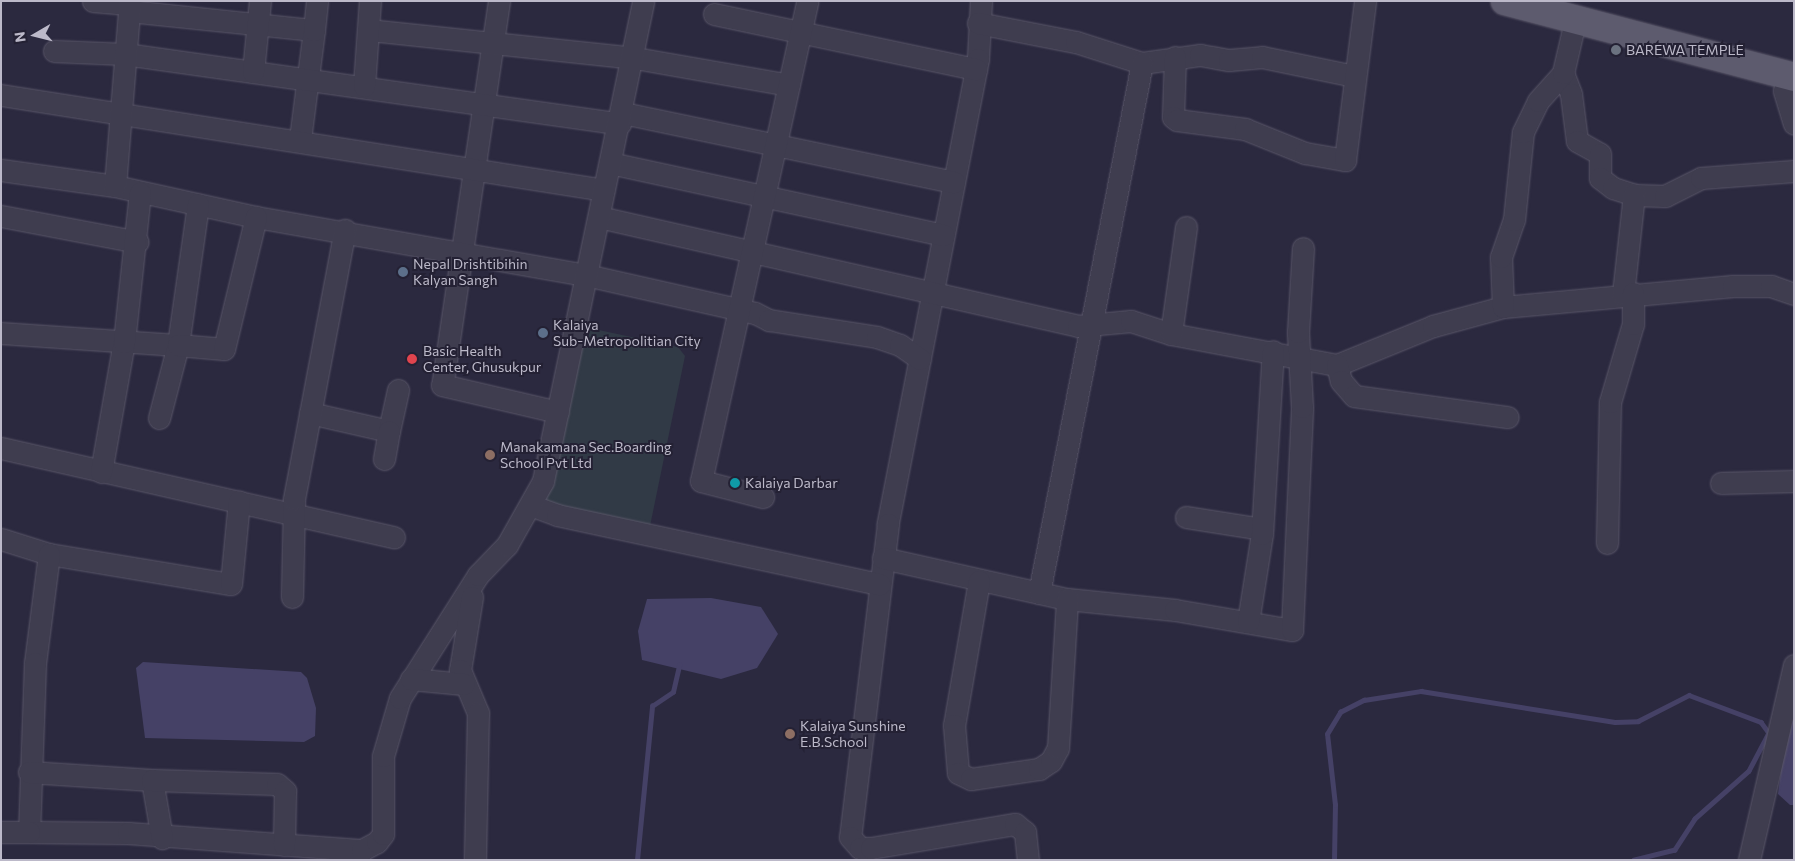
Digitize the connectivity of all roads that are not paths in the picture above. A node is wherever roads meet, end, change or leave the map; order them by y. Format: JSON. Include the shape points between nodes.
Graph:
{"nodes":[{"id":1,"x":93,"y":1,"type":"edge"},
{"id":2,"x":260,"y":1,"type":"edge"},
{"id":3,"x":317,"y":1,"type":"edge"},
{"id":4,"x":370,"y":1,"type":"edge"},
{"id":5,"x":499,"y":1,"type":"edge"},
{"id":6,"x":643,"y":1,"type":"edge"},
{"id":7,"x":807,"y":1,"type":"edge"},
{"id":8,"x":981,"y":1,"type":"edge"},
{"id":9,"x":1365,"y":1,"type":"edge"},
{"id":10,"x":1505,"y":1,"type":"edge"},
{"id":11,"x":129,"y":5,"type":"edge"},
{"id":12,"x":1563,"y":11,"type":"edge"},
{"id":13,"x":714,"y":14,"type":"dead end"},
{"id":14,"x":978,"y":23,"type":"junction"},
{"id":15,"x":258,"y":26,"type":"junction"},
{"id":16,"x":314,"y":30,"type":"junction"},
{"id":17,"x":369,"y":30,"type":"junction"},
{"id":18,"x":800,"y":32,"type":"junction"},
{"id":19,"x":492,"y":42,"type":"junction"},
{"id":20,"x":54,"y":51,"type":"dead end"},
{"id":21,"x":125,"y":54,"type":"junction"},
{"id":22,"x":1175,"y":57,"type":"junction"},
{"id":23,"x":634,"y":58,"type":"junction"},
{"id":24,"x":1142,"y":63,"type":"junction"},
{"id":25,"x":976,"y":69,"type":"junction"},
{"id":26,"x":253,"y":72,"type":"junction"},
{"id":27,"x":1563,"y":73,"type":"junction"},
{"id":28,"x":1354,"y":76,"type":"junction"},
{"id":29,"x":1790,"y":77,"type":"edge"},
{"id":30,"x":309,"y":80,"type":"junction"},
{"id":31,"x":789,"y":85,"type":"junction"},
{"id":32,"x":364,"y":86,"type":"junction"},
{"id":33,"x":1,"y":95,"type":"edge"},
{"id":34,"x":483,"y":105,"type":"junction"},
{"id":35,"x":121,"y":112,"type":"junction"},
{"id":36,"x":622,"y":119,"type":"junction"},
{"id":37,"x":1794,"y":124,"type":"edge"},
{"id":38,"x":300,"y":139,"type":"junction"},
{"id":39,"x":776,"y":145,"type":"junction"},
{"id":40,"x":610,"y":163,"type":"junction"},
{"id":41,"x":477,"y":167,"type":"junction"},
{"id":42,"x":1,"y":170,"type":"edge"},
{"id":43,"x":1794,"y":171,"type":"edge"},
{"id":44,"x":954,"y":182,"type":"junction"},
{"id":45,"x":115,"y":186,"type":"junction"},
{"id":46,"x":604,"y":190,"type":"junction"},
{"id":47,"x":140,"y":193,"type":"junction"},
{"id":48,"x":1634,"y":195,"type":"junction"},
{"id":49,"x":766,"y":198,"type":"junction"},
{"id":50,"x":198,"y":204,"type":"junction"},
{"id":51,"x":1,"y":216,"type":"edge"},
{"id":52,"x":256,"y":217,"type":"junction"},
{"id":53,"x":599,"y":217,"type":"junction"},
{"id":54,"x":1186,"y":227,"type":"dead end"},
{"id":55,"x":345,"y":230,"type":"junction"},
{"id":56,"x":943,"y":235,"type":"junction"},
{"id":57,"x":138,"y":242,"type":"junction"},
{"id":58,"x":1303,"y":248,"type":"dead end"},
{"id":59,"x":754,"y":253,"type":"junction"},
{"id":60,"x":462,"y":255,"type":"junction"},
{"id":61,"x":586,"y":275,"type":"junction"},
{"id":62,"x":934,"y":291,"type":"junction"},
{"id":63,"x":1628,"y":293,"type":"junction"},
{"id":64,"x":1794,"y":294,"type":"edge"},
{"id":65,"x":1504,"y":307,"type":"junction"},
{"id":66,"x":741,"y":310,"type":"junction"},
{"id":67,"x":1091,"y":323,"type":"junction"},
{"id":68,"x":1,"y":333,"type":"edge"},
{"id":69,"x":1171,"y":334,"type":"junction"},
{"id":70,"x":124,"y":342,"type":"junction"},
{"id":71,"x":178,"y":345,"type":"junction"},
{"id":72,"x":1273,"y":351,"type":"junction"},
{"id":73,"x":920,"y":359,"type":"junction"},
{"id":74,"x":1303,"y":360,"type":"junction"},
{"id":75,"x":1337,"y":365,"type":"junction"},
{"id":76,"x":398,"y":390,"type":"dead end"},
{"id":77,"x":558,"y":412,"type":"junction"},
{"id":78,"x":310,"y":413,"type":"junction"},
{"id":79,"x":1508,"y":416,"type":"dead end"},
{"id":80,"x":159,"y":418,"type":"dead end"},
{"id":81,"x":389,"y":432,"type":"junction"},
{"id":82,"x":1,"y":448,"type":"edge"},
{"id":83,"x":384,"y":460,"type":"dead end"},
{"id":84,"x":101,"y":472,"type":"junction"},
{"id":85,"x":1794,"y":481,"type":"edge"},
{"id":86,"x":1721,"y":483,"type":"dead end"},
{"id":87,"x":763,"y":498,"type":"dead end"},
{"id":88,"x":240,"y":501,"type":"junction"},
{"id":89,"x":530,"y":505,"type":"junction"},
{"id":90,"x":294,"y":513,"type":"junction"},
{"id":91,"x":1186,"y":517,"type":"dead end"},
{"id":92,"x":1262,"y":529,"type":"junction"},
{"id":93,"x":394,"y":537,"type":"dead end"},
{"id":94,"x":1,"y":539,"type":"edge"},
{"id":95,"x":1607,"y":543,"type":"dead end"},
{"id":96,"x":49,"y":554,"type":"junction"},
{"id":97,"x":883,"y":558,"type":"junction"},
{"id":98,"x":979,"y":581,"type":"junction"},
{"id":99,"x":880,"y":584,"type":"junction"},
{"id":100,"x":473,"y":589,"type":"junction"},
{"id":101,"x":1039,"y":593,"type":"junction"},
{"id":102,"x":292,"y":597,"type":"dead end"},
{"id":103,"x":1067,"y":600,"type":"junction"},
{"id":104,"x":1248,"y":622,"type":"junction"},
{"id":105,"x":1794,"y":665,"type":"edge"},
{"id":106,"x":411,"y":679,"type":"junction"},
{"id":107,"x":464,"y":684,"type":"junction"},
{"id":108,"x":29,"y":772,"type":"junction"},
{"id":109,"x":152,"y":780,"type":"junction"},
{"id":110,"x":1,"y":832,"type":"edge"},
{"id":111,"x":28,"y":832,"type":"junction"},
{"id":112,"x":162,"y":838,"type":"junction"},
{"id":113,"x":284,"y":845,"type":"junction"},
{"id":114,"x":372,"y":851,"type":"edge"},
{"id":115,"x":343,"y":860,"type":"edge"},
{"id":116,"x":475,"y":860,"type":"edge"},
{"id":117,"x":1028,"y":860,"type":"edge"},
{"id":118,"x":1749,"y":860,"type":"edge"}],
"edges":[{"from":1,"to":11,"type":"street"},
{"from":2,"to":15,"type":"street"},
{"from":3,"to":16,"type":"street"},
{"from":4,"to":17,"type":"street"},
{"from":5,"to":19,"type":"street"},
{"from":6,"to":23,"type":"street"},
{"from":7,"to":18,"type":"street"},
{"from":8,"to":14,"type":"street"},
{"from":9,"to":28,"type":"street"},
{"from":10,"to":12,"type":"main road"},
{"from":11,"to":15,"type":"street"},
{"from":11,"to":21,"type":"street"},
{"from":12,"to":27,"type":"street"},
{"from":12,"to":29,"type":"main road"},
{"from":13,"to":18,"type":"street"},
{"from":14,"to":24,"type":"street","via":[[1076,42]]},
{"from":14,"to":25,"type":"street"},
{"from":15,"to":16,"type":"street"},
{"from":15,"to":26,"type":"street"},
{"from":16,"to":30,"type":"street"},
{"from":17,"to":19,"type":"street"},
{"from":17,"to":32,"type":"street"},
{"from":18,"to":25,"type":"street"},
{"from":18,"to":31,"type":"street"},
{"from":19,"to":23,"type":"street"},
{"from":19,"to":34,"type":"street"},
{"from":20,"to":21,"type":"street"},
{"from":21,"to":26,"type":"street"},
{"from":21,"to":35,"type":"street"},
{"from":22,"to":24,"type":"street"},
{"from":22,"to":28,"type":"street","via":[[1262,57]]},
{"from":22,"to":28,"type":"street","via":[[1173,117],[1177,120],[1245,129],[1305,153],[1345,160]]},
{"from":23,"to":31,"type":"street"},
{"from":23,"to":36,"type":"street"},
{"from":24,"to":67,"type":"street"},
{"from":25,"to":44,"type":"street"},
{"from":26,"to":30,"type":"street"},
{"from":27,"to":48,"type":"street","via":[[1571,94],[1577,141],[1600,154],[1600,178],[1613,188]]},
{"from":27,"to":65,"type":"street","via":[[1538,101],[1523,132],[1514,220],[1501,257]]},
{"from":29,"to":37,"type":"street","via":[[1784,91]]},
{"from":30,"to":32,"type":"street"},
{"from":30,"to":38,"type":"street"},
{"from":31,"to":39,"type":"street"},
{"from":32,"to":34,"type":"street"},
{"from":33,"to":35,"type":"street"},
{"from":34,"to":36,"type":"street"},
{"from":34,"to":41,"type":"street"},
{"from":35,"to":38,"type":"street"},
{"from":35,"to":45,"type":"street"},
{"from":36,"to":39,"type":"street"},
{"from":36,"to":40,"type":"street"},
{"from":38,"to":41,"type":"street"},
{"from":39,"to":44,"type":"street"},
{"from":39,"to":49,"type":"street"},
{"from":40,"to":46,"type":"street"},
{"from":40,"to":49,"type":"street"},
{"from":41,"to":46,"type":"street"},
{"from":41,"to":60,"type":"street"},
{"from":42,"to":45,"type":"street"},
{"from":43,"to":48,"type":"street","via":[[1701,178],[1681,192]]},
{"from":44,"to":56,"type":"street"},
{"from":45,"to":47,"type":"street"},
{"from":46,"to":53,"type":"street"},
{"from":47,"to":50,"type":"street"},
{"from":47,"to":57,"type":"street"},
{"from":48,"to":63,"type":"street"},
{"from":49,"to":56,"type":"street"},
{"from":49,"to":59,"type":"street"},
{"from":50,"to":52,"type":"street"},
{"from":50,"to":71,"type":"street"},
{"from":51,"to":57,"type":"street"},
{"from":52,"to":55,"type":"street"},
{"from":52,"to":71,"type":"street","via":[[224,349]]},
{"from":53,"to":59,"type":"street"},
{"from":53,"to":61,"type":"street"},
{"from":54,"to":69,"type":"street"},
{"from":55,"to":60,"type":"street"},
{"from":55,"to":78,"type":"street"},
{"from":56,"to":62,"type":"street"},
{"from":57,"to":70,"type":"street"},
{"from":58,"to":74,"type":"street","via":[[1298,332]]},
{"from":59,"to":62,"type":"street"},
{"from":59,"to":66,"type":"street"},
{"from":60,"to":61,"type":"street"},
{"from":60,"to":77,"type":"street","via":[[443,354],[442,385]]},
{"from":61,"to":66,"type":"street"},
{"from":61,"to":77,"type":"street"},
{"from":62,"to":67,"type":"street","via":[[1078,326]]},
{"from":62,"to":73,"type":"street"},
{"from":63,"to":64,"type":"street","via":[[1771,286]]},
{"from":63,"to":65,"type":"street"},
{"from":63,"to":95,"type":"street","via":[[1633,324],[1610,402]]},
{"from":65,"to":75,"type":"street","via":[[1433,326]]},
{"from":66,"to":73,"type":"street","via":[[769,320],[877,337],[900,345]]},
{"from":66,"to":87,"type":"street","via":[[701,481]]},
{"from":67,"to":69,"type":"street","via":[[1132,321]]},
{"from":67,"to":101,"type":"street"},
{"from":68,"to":70,"type":"street"},
{"from":69,"to":72,"type":"street"},
{"from":70,"to":71,"type":"street"},
{"from":70,"to":84,"type":"street"},
{"from":71,"to":80,"type":"street"},
{"from":72,"to":74,"type":"street"},
{"from":72,"to":92,"type":"street"},
{"from":73,"to":97,"type":"street"},
{"from":74,"to":75,"type":"street"},
{"from":74,"to":104,"type":"street","via":[[1292,630]]},
{"from":75,"to":79,"type":"street","via":[[1342,381],[1354,396]]},
{"from":76,"to":81,"type":"street"},
{"from":77,"to":89,"type":"street","via":[[543,481]]},
{"from":78,"to":81,"type":"street"},
{"from":78,"to":90,"type":"street"},
{"from":81,"to":83,"type":"street"},
{"from":82,"to":84,"type":"street"},
{"from":84,"to":88,"type":"street"},
{"from":85,"to":86,"type":"street"},
{"from":88,"to":90,"type":"street"},
{"from":88,"to":96,"type":"street","via":[[231,584]]},
{"from":89,"to":99,"type":"street","via":[[566,517]]},
{"from":89,"to":100,"type":"street","via":[[507,545],[478,575]]},
{"from":90,"to":93,"type":"street"},
{"from":90,"to":102,"type":"street"},
{"from":91,"to":92,"type":"street"},
{"from":92,"to":104,"type":"street"},
{"from":94,"to":96,"type":"street"},
{"from":96,"to":108,"type":"street","via":[[37,639]]},
{"from":97,"to":98,"type":"street"},
{"from":97,"to":99,"type":"street"},
{"from":98,"to":101,"type":"street"},
{"from":98,"to":103,"type":"street","via":[[954,725],[958,773],[971,779],[1039,769],[1051,761],[1058,748]]},
{"from":99,"to":117,"type":"street","via":[[861,714],[850,824],[853,843],[871,848],[1015,824],[1025,832]]},
{"from":100,"to":106,"type":"street"},
{"from":100,"to":107,"type":"street","via":[[460,670]]},
{"from":101,"to":103,"type":"street"},
{"from":103,"to":104,"type":"street"},
{"from":105,"to":118,"type":"street"},
{"from":106,"to":107,"type":"street"},
{"from":106,"to":114,"type":"street","via":[[400,698],[383,756],[383,834]]},
{"from":107,"to":116,"type":"street","via":[[478,713]]},
{"from":108,"to":109,"type":"street"},
{"from":108,"to":111,"type":"street"},
{"from":109,"to":112,"type":"street"},
{"from":109,"to":113,"type":"street","via":[[277,784],[285,791]]},
{"from":110,"to":111,"type":"street"},
{"from":111,"to":112,"type":"street"},
{"from":112,"to":113,"type":"street"},
{"from":113,"to":114,"type":"street"},
{"from":114,"to":115,"type":"street"}]}
